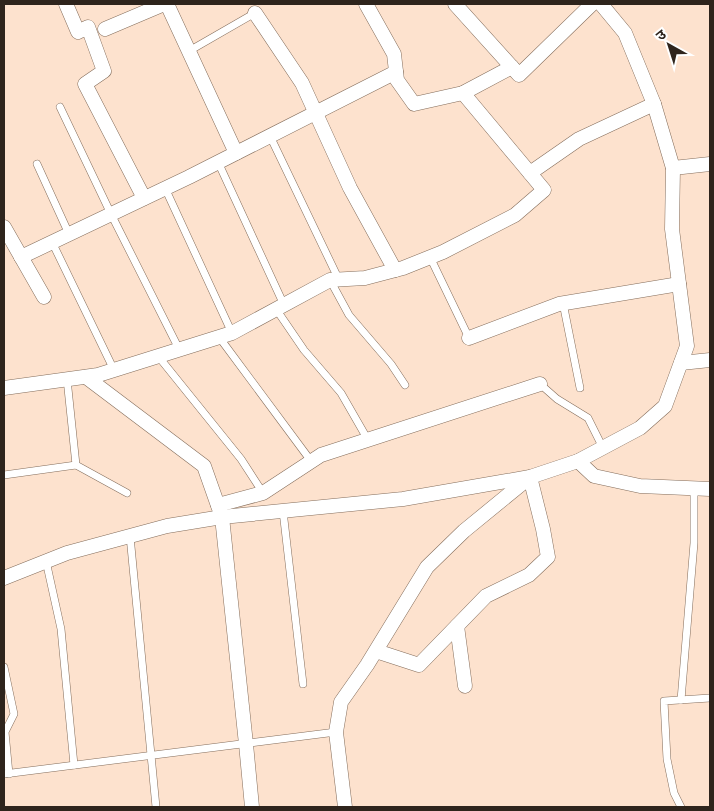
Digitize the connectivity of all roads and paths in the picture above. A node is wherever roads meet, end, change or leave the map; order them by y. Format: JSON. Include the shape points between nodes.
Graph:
{"nodes":[{"id":1,"x":66,"y":4,"type":"edge"},
{"id":2,"x":165,"y":4,"type":"edge"},
{"id":3,"x":366,"y":4,"type":"edge"},
{"id":4,"x":454,"y":4,"type":"edge"},
{"id":5,"x":592,"y":4,"type":"edge"},
{"id":6,"x":601,"y":4,"type":"edge"},
{"id":7,"x":255,"y":13,"type":"joint"},
{"id":8,"x":105,"y":29,"type":"dead end"},
{"id":9,"x":189,"y":51,"type":"junction"},
{"id":10,"x":512,"y":67,"type":"junction"},
{"id":11,"x":396,"y":72,"type":"junction"},
{"id":12,"x":463,"y":93,"type":"junction"},
{"id":13,"x":654,"y":104,"type":"junction"},
{"id":14,"x":60,"y":107,"type":"dead end"},
{"id":15,"x":315,"y":113,"type":"junction"},
{"id":16,"x":270,"y":136,"type":"junction"},
{"id":17,"x":236,"y":153,"type":"junction"},
{"id":18,"x":218,"y":162,"type":"junction"},
{"id":19,"x":37,"y":164,"type":"dead end"},
{"id":20,"x":710,"y":164,"type":"edge"},
{"id":21,"x":673,"y":168,"type":"junction"},
{"id":22,"x":530,"y":174,"type":"junction"},
{"id":23,"x":165,"y":188,"type":"junction"},
{"id":24,"x":144,"y":198,"type":"junction"},
{"id":25,"x":111,"y":214,"type":"junction"},
{"id":26,"x":4,"y":227,"type":"edge"},
{"id":27,"x":69,"y":234,"type":"junction"},
{"id":28,"x":52,"y":242,"type":"junction"},
{"id":29,"x":21,"y":257,"type":"junction"},
{"id":30,"x":430,"y":257,"type":"junction"},
{"id":31,"x":395,"y":270,"type":"junction"},
{"id":32,"x":334,"y":280,"type":"junction"},
{"id":33,"x":679,"y":284,"type":"junction"},
{"id":34,"x":44,"y":297,"type":"dead end"},
{"id":35,"x":563,"y":303,"type":"junction"},
{"id":36,"x":280,"y":307,"type":"junction"},
{"id":37,"x":225,"y":335,"type":"junction"},
{"id":38,"x":469,"y":338,"type":"joint"},
{"id":39,"x":179,"y":349,"type":"junction"},
{"id":40,"x":158,"y":356,"type":"junction"},
{"id":41,"x":710,"y":360,"type":"edge"},
{"id":42,"x":681,"y":363,"type":"junction"},
{"id":43,"x":114,"y":370,"type":"junction"},
{"id":44,"x":86,"y":377,"type":"junction"},
{"id":45,"x":67,"y":379,"type":"junction"},
{"id":46,"x":540,"y":384,"type":"joint"},
{"id":47,"x":405,"y":386,"type":"dead end"},
{"id":48,"x":5,"y":387,"type":"edge"},
{"id":49,"x":580,"y":388,"type":"dead end"},
{"id":50,"x":368,"y":440,"type":"junction"},
{"id":51,"x":603,"y":448,"type":"junction"},
{"id":52,"x":311,"y":461,"type":"junction"},
{"id":53,"x":578,"y":461,"type":"junction"},
{"id":54,"x":76,"y":465,"type":"junction"},
{"id":55,"x":4,"y":475,"type":"edge"},
{"id":56,"x":530,"y":477,"type":"junction"},
{"id":57,"x":694,"y":488,"type":"junction"},
{"id":58,"x":710,"y":488,"type":"edge"},
{"id":59,"x":127,"y":493,"type":"dead end"},
{"id":60,"x":263,"y":493,"type":"junction"},
{"id":61,"x":220,"y":511,"type":"junction"},
{"id":62,"x":283,"y":511,"type":"junction"},
{"id":63,"x":130,"y":536,"type":"junction"},
{"id":64,"x":46,"y":561,"type":"junction"},
{"id":65,"x":4,"y":578,"type":"edge"},
{"id":66,"x":457,"y":626,"type":"junction"},
{"id":67,"x":376,"y":651,"type":"junction"},
{"id":68,"x":4,"y":670,"type":"edge"},
{"id":69,"x":303,"y":684,"type":"dead end"},
{"id":70,"x":465,"y":686,"type":"dead end"},
{"id":71,"x":710,"y":698,"type":"edge"},
{"id":72,"x":681,"y":700,"type":"junction"},
{"id":73,"x":336,"y":732,"type":"junction"},
{"id":74,"x":246,"y":744,"type":"junction"},
{"id":75,"x":152,"y":756,"type":"junction"},
{"id":76,"x":74,"y":766,"type":"junction"},
{"id":77,"x":6,"y":774,"type":"edge"},
{"id":78,"x":156,"y":807,"type":"edge"},
{"id":79,"x":252,"y":807,"type":"edge"},
{"id":80,"x":345,"y":807,"type":"edge"},
{"id":81,"x":681,"y":807,"type":"edge"}],
"edges":[{"from":1,"to":24,"type":"street","via":[[78,32],[88,26],[104,71],[85,84]]},
{"from":2,"to":8,"type":"street"},
{"from":2,"to":9,"type":"street"},
{"from":3,"to":11,"type":"street","via":[[394,54]]},
{"from":4,"to":10,"type":"street"},
{"from":5,"to":10,"type":"street","via":[[519,75]]},
{"from":6,"to":13,"type":"street","via":[[625,33]]},
{"from":7,"to":9,"type":"lane"},
{"from":7,"to":15,"type":"street","via":[[302,83]]},
{"from":9,"to":17,"type":"street"},
{"from":10,"to":12,"type":"street"},
{"from":11,"to":12,"type":"street","via":[[397,80],[414,104]]},
{"from":11,"to":15,"type":"street"},
{"from":12,"to":22,"type":"street"},
{"from":13,"to":21,"type":"street"},
{"from":13,"to":22,"type":"street","via":[[579,139]]},
{"from":14,"to":25,"type":"lane"},
{"from":15,"to":16,"type":"street"},
{"from":15,"to":31,"type":"street","via":[[350,188]]},
{"from":16,"to":17,"type":"street"},
{"from":16,"to":32,"type":"lane"},
{"from":17,"to":18,"type":"street"},
{"from":18,"to":23,"type":"street"},
{"from":18,"to":36,"type":"lane"},
{"from":19,"to":27,"type":"lane"},
{"from":20,"to":21,"type":"street"},
{"from":21,"to":33,"type":"street","via":[[672,228]]},
{"from":22,"to":30,"type":"street","via":[[544,190],[515,215]]},
{"from":23,"to":24,"type":"street"},
{"from":23,"to":37,"type":"lane"},
{"from":24,"to":25,"type":"street"},
{"from":25,"to":27,"type":"street"},
{"from":25,"to":39,"type":"lane"},
{"from":26,"to":29,"type":"street"},
{"from":27,"to":28,"type":"street"},
{"from":28,"to":29,"type":"street"},
{"from":28,"to":43,"type":"lane"},
{"from":29,"to":34,"type":"street"},
{"from":30,"to":31,"type":"street"},
{"from":30,"to":38,"type":"lane"},
{"from":31,"to":32,"type":"street","via":[[366,278]]},
{"from":32,"to":36,"type":"street"},
{"from":32,"to":47,"type":"lane","via":[[349,315],[391,364]]},
{"from":33,"to":35,"type":"street"},
{"from":33,"to":42,"type":"street","via":[[687,346]]},
{"from":35,"to":38,"type":"street"},
{"from":35,"to":49,"type":"lane"},
{"from":36,"to":37,"type":"street"},
{"from":36,"to":50,"type":"lane","via":[[304,350],[341,393]]},
{"from":37,"to":39,"type":"street"},
{"from":37,"to":52,"type":"lane"},
{"from":39,"to":40,"type":"street"},
{"from":40,"to":43,"type":"street"},
{"from":40,"to":60,"type":"lane","via":[[242,459]]},
{"from":41,"to":42,"type":"street"},
{"from":42,"to":51,"type":"street","via":[[665,406],[640,428]]},
{"from":43,"to":44,"type":"street"},
{"from":44,"to":45,"type":"street"},
{"from":44,"to":61,"type":"street","via":[[204,466]]},
{"from":45,"to":48,"type":"street"},
{"from":45,"to":54,"type":"lane"},
{"from":46,"to":50,"type":"street"},
{"from":46,"to":51,"type":"lane","via":[[588,418]]},
{"from":50,"to":52,"type":"street"},
{"from":51,"to":53,"type":"street"},
{"from":52,"to":60,"type":"street"},
{"from":53,"to":56,"type":"street"},
{"from":53,"to":57,"type":"street","via":[[594,476],[640,486]]},
{"from":54,"to":55,"type":"lane"},
{"from":54,"to":59,"type":"lane"},
{"from":56,"to":62,"type":"street","via":[[403,499]]},
{"from":56,"to":66,"type":"street","via":[[548,557],[529,575],[486,596]]},
{"from":56,"to":67,"type":"street","via":[[464,531],[427,568]]},
{"from":57,"to":58,"type":"street"},
{"from":57,"to":72,"type":"lane","via":[[694,543]]},
{"from":60,"to":61,"type":"street"},
{"from":61,"to":62,"type":"street"},
{"from":61,"to":63,"type":"street"},
{"from":61,"to":74,"type":"street"},
{"from":62,"to":69,"type":"lane"},
{"from":63,"to":64,"type":"street"},
{"from":63,"to":75,"type":"lane"},
{"from":64,"to":65,"type":"street"},
{"from":64,"to":76,"type":"lane","via":[[61,630]]},
{"from":66,"to":67,"type":"street","via":[[419,665]]},
{"from":66,"to":70,"type":"street"},
{"from":67,"to":73,"type":"street","via":[[341,702]]},
{"from":68,"to":77,"type":"lane","via":[[14,714],[5,732]]},
{"from":71,"to":72,"type":"lane"},
{"from":72,"to":81,"type":"lane","via":[[664,701],[667,759],[674,793]]},
{"from":73,"to":74,"type":"lane"},
{"from":73,"to":80,"type":"street"},
{"from":74,"to":75,"type":"lane"},
{"from":74,"to":79,"type":"street"},
{"from":75,"to":76,"type":"lane"},
{"from":75,"to":78,"type":"lane"},
{"from":76,"to":77,"type":"lane"}]}
